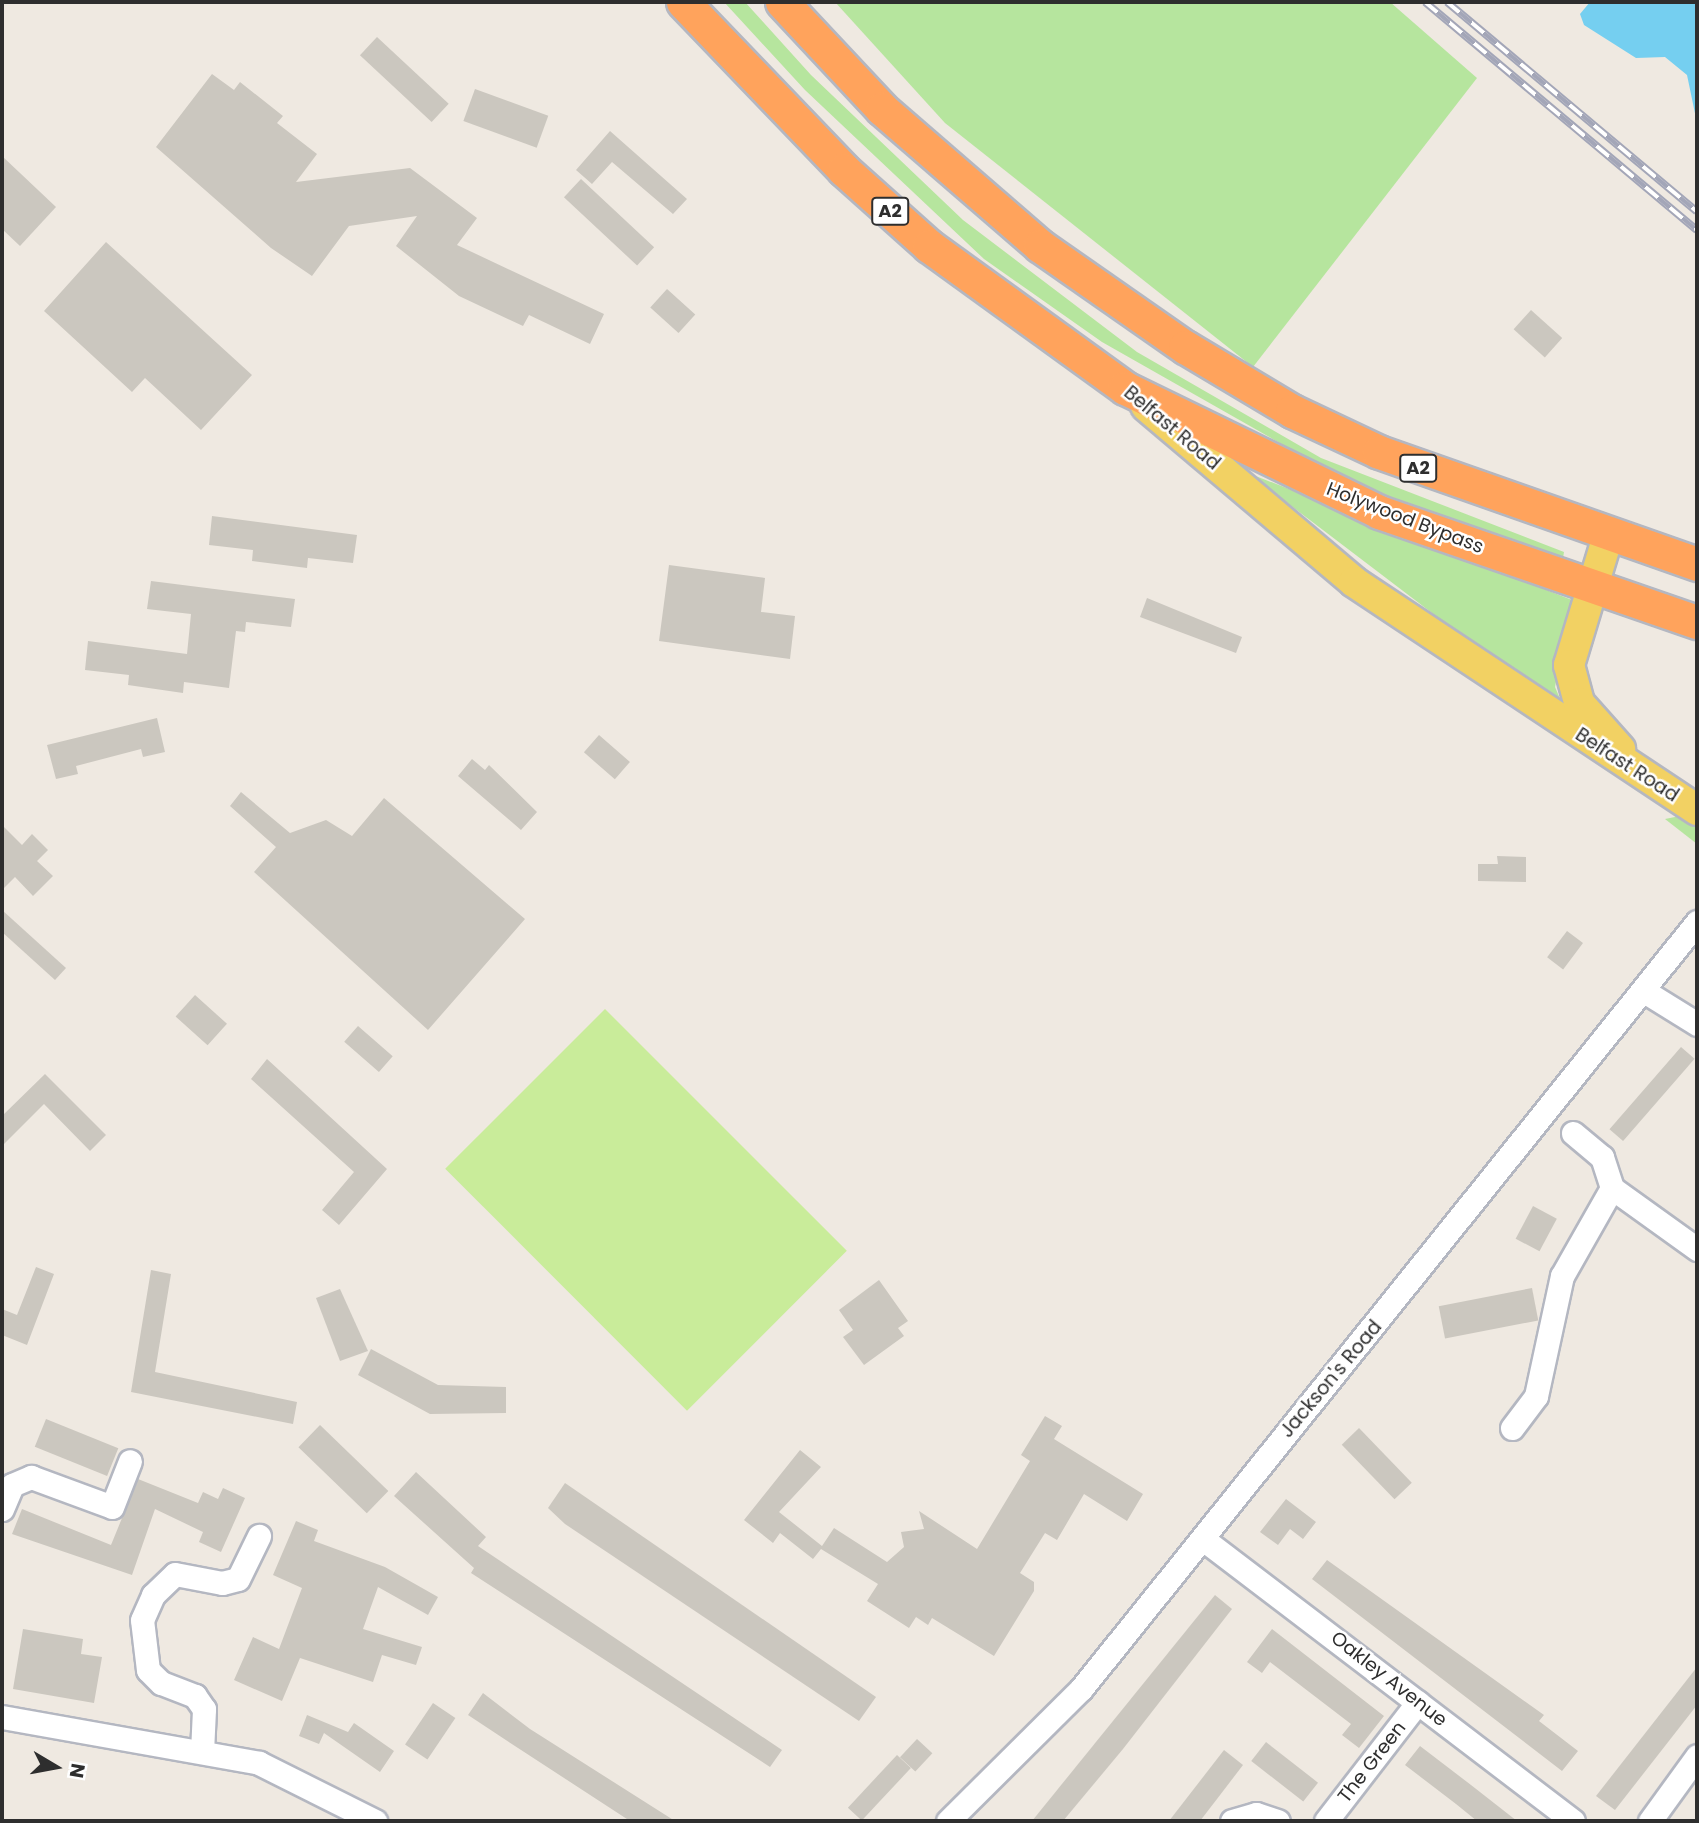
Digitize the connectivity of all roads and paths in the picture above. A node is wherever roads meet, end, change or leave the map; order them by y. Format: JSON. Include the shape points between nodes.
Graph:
{"nodes":[{"id":1,"x":683,"y":2,"type":"edge"},
{"id":2,"x":782,"y":2,"type":"edge"},
{"id":3,"x":1125,"y":388,"type":"junction"},
{"id":4,"x":1608,"y":536,"type":"junction"},
{"id":5,"x":1697,"y":564,"type":"edge"},
{"id":6,"x":1595,"y":586,"type":"junction"},
{"id":7,"x":1697,"y":622,"type":"edge"},
{"id":8,"x":1648,"y":780,"type":"junction"},
{"id":9,"x":1697,"y":810,"type":"edge"},
{"id":10,"x":1697,"y":922,"type":"edge"},
{"id":11,"x":1644,"y":991,"type":"junction"},
{"id":12,"x":1697,"y":1024,"type":"edge"},
{"id":13,"x":1573,"y":1133,"type":"dead end"},
{"id":14,"x":1612,"y":1188,"type":"junction"},
{"id":15,"x":1697,"y":1250,"type":"edge"},
{"id":16,"x":1512,"y":1428,"type":"dead end"},
{"id":17,"x":130,"y":1461,"type":"dead end"},
{"id":18,"x":2,"y":1509,"type":"edge"},
{"id":19,"x":259,"y":1536,"type":"dead end"},
{"id":20,"x":1203,"y":1539,"type":"junction"},
{"id":21,"x":1418,"y":1702,"type":"junction"},
{"id":22,"x":2,"y":1717,"type":"edge"},
{"id":23,"x":202,"y":1752,"type":"junction"},
{"id":24,"x":1697,"y":1756,"type":"edge"},
{"id":25,"x":375,"y":1821,"type":"edge"},
{"id":26,"x":948,"y":1821,"type":"edge"},
{"id":27,"x":1232,"y":1821,"type":"edge"},
{"id":28,"x":1278,"y":1821,"type":"edge"},
{"id":29,"x":1326,"y":1821,"type":"edge"},
{"id":30,"x":1573,"y":1821,"type":"edge"},
{"id":31,"x":1650,"y":1821,"type":"edge"}],
"edges":[{"from":1,"to":3,"type":"highway","name":"Belfast Road","number":"A2","via":[[844,170],[929,246]]},
{"from":2,"to":4,"type":"highway","number":"A2","via":[[882,110],[1040,246],[1159,329],[1292,411],[1379,452]]},
{"from":3,"to":6,"type":"highway","name":"Holywood Bypass","number":"A2","via":[[1379,512]]},
{"from":3,"to":8,"type":"main road","name":"Belfast Road","via":[[1354,582]]},
{"from":4,"to":5,"type":"highway","number":"A2"},
{"from":4,"to":6,"type":"main road"},
{"from":6,"to":7,"type":"highway","name":"Holywood Bypass","number":"A2"},
{"from":6,"to":8,"type":"main road","via":[[1571,650],[1570,680],[1579,703]]},
{"from":8,"to":9,"type":"main road","name":"Belfast Road"},
{"from":10,"to":11,"type":"street","name":"Jackson's Road"},
{"from":11,"to":12,"type":"street"},
{"from":11,"to":20,"type":"street","name":"Jackson's Road"},
{"from":13,"to":14,"type":"street","via":[[1602,1157]]},
{"from":14,"to":15,"type":"street"},
{"from":14,"to":16,"type":"street","via":[[1562,1276],[1536,1396]]},
{"from":17,"to":18,"type":"street","via":[[112,1507],[31,1477],[12,1485]]},
{"from":19,"to":23,"type":"street","via":[[238,1579],[222,1583],[174,1574],[153,1595],[142,1620],[148,1670],[161,1683],[195,1696],[204,1709]]},
{"from":20,"to":21,"type":"street","name":"Oakley Avenue"},
{"from":20,"to":26,"type":"street","name":"Jackson's Road","via":[[1081,1689]]},
{"from":21,"to":29,"type":"street","name":"The Green"},
{"from":21,"to":30,"type":"street","name":"Oakley Avenue"},
{"from":22,"to":23,"type":"street"},
{"from":23,"to":25,"type":"street","via":[[259,1763]]},
{"from":24,"to":31,"type":"street"},
{"from":27,"to":28,"type":"street","via":[[1256,1814]]}]}
